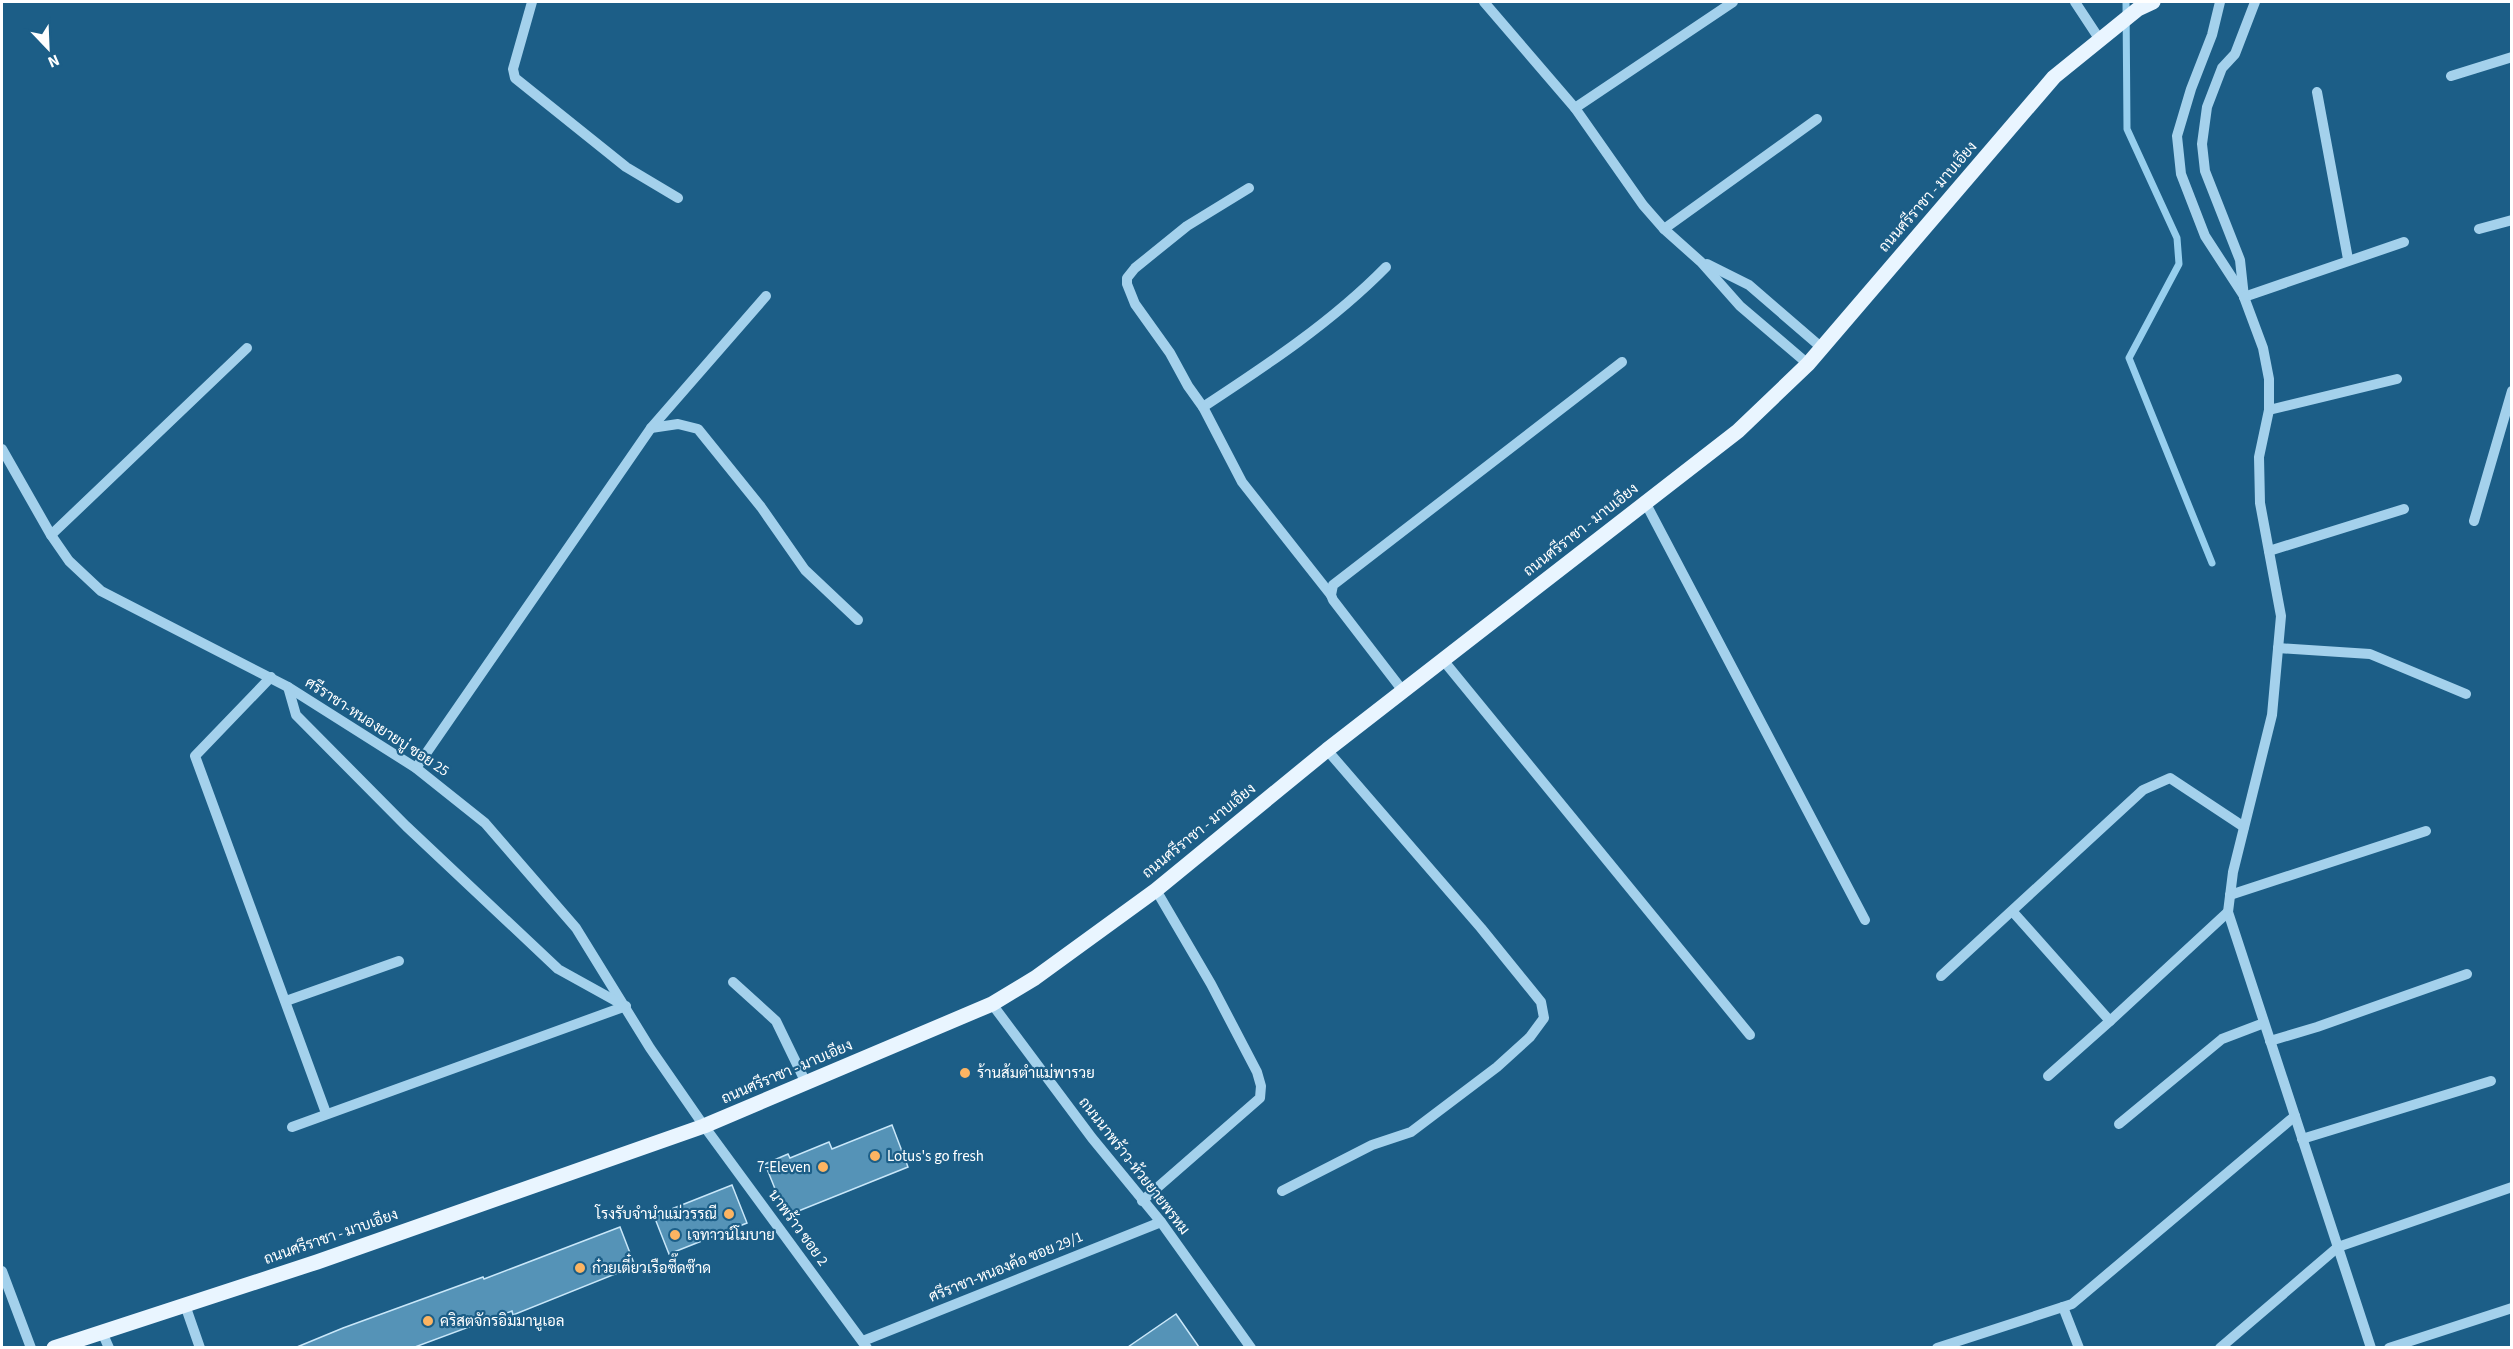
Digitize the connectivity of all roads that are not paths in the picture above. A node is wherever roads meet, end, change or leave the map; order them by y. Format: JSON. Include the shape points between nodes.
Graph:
{"nodes":[{"id":1,"x":532,"y":2,"type":"edge"},
{"id":2,"x":1485,"y":2,"type":"edge"},
{"id":3,"x":1733,"y":2,"type":"edge"},
{"id":4,"x":2075,"y":2,"type":"edge"},
{"id":5,"x":2153,"y":2,"type":"edge"},
{"id":6,"x":2220,"y":2,"type":"edge"},
{"id":7,"x":2255,"y":2,"type":"edge"},
{"id":8,"x":2100,"y":40,"type":"junction"},
{"id":9,"x":2511,"y":57,"type":"edge"},
{"id":10,"x":2451,"y":76,"type":"dead end"},
{"id":11,"x":2317,"y":92,"type":"dead end"},
{"id":12,"x":1575,"y":108,"type":"junction"},
{"id":13,"x":1817,"y":119,"type":"dead end"},
{"id":14,"x":1249,"y":188,"type":"dead end"},
{"id":15,"x":678,"y":198,"type":"dead end"},
{"id":16,"x":2511,"y":219,"type":"edge"},
{"id":17,"x":1664,"y":229,"type":"junction"},
{"id":18,"x":2479,"y":229,"type":"dead end"},
{"id":19,"x":2404,"y":242,"type":"dead end"},
{"id":20,"x":2348,"y":259,"type":"junction"},
{"id":21,"x":1701,"y":262,"type":"junction"},
{"id":22,"x":1386,"y":267,"type":"dead end"},
{"id":23,"x":766,"y":296,"type":"dead end"},
{"id":24,"x":2244,"y":297,"type":"junction"},
{"id":25,"x":247,"y":348,"type":"dead end"},
{"id":26,"x":1822,"y":348,"type":"junction"},
{"id":27,"x":1622,"y":362,"type":"dead end"},
{"id":28,"x":1808,"y":364,"type":"junction"},
{"id":29,"x":2397,"y":379,"type":"dead end"},
{"id":30,"x":2511,"y":391,"type":"edge"},
{"id":31,"x":1203,"y":407,"type":"junction"},
{"id":32,"x":2270,"y":410,"type":"junction"},
{"id":33,"x":651,"y":428,"type":"junction"},
{"id":34,"x":2,"y":449,"type":"edge"},
{"id":35,"x":1645,"y":502,"type":"junction"},
{"id":36,"x":2404,"y":509,"type":"dead end"},
{"id":37,"x":2474,"y":521,"type":"dead end"},
{"id":38,"x":51,"y":535,"type":"junction"},
{"id":39,"x":2269,"y":551,"type":"junction"},
{"id":40,"x":1331,"y":595,"type":"junction"},
{"id":41,"x":858,"y":620,"type":"dead end"},
{"id":42,"x":2278,"y":648,"type":"junction"},
{"id":43,"x":1443,"y":660,"type":"junction"},
{"id":44,"x":271,"y":677,"type":"junction"},
{"id":45,"x":288,"y":687,"type":"junction"},
{"id":46,"x":1402,"y":692,"type":"junction"},
{"id":47,"x":2466,"y":694,"type":"dead end"},
{"id":48,"x":1327,"y":750,"type":"junction"},
{"id":49,"x":416,"y":768,"type":"junction"},
{"id":50,"x":2244,"y":827,"type":"junction"},
{"id":51,"x":2426,"y":831,"type":"dead end"},
{"id":52,"x":1156,"y":890,"type":"junction"},
{"id":53,"x":2230,"y":895,"type":"junction"},
{"id":54,"x":2013,"y":912,"type":"junction"},
{"id":55,"x":2228,"y":912,"type":"junction"},
{"id":56,"x":1865,"y":920,"type":"dead end"},
{"id":57,"x":399,"y":961,"type":"dead end"},
{"id":58,"x":2467,"y":974,"type":"dead end"},
{"id":59,"x":1941,"y":976,"type":"dead end"},
{"id":60,"x":733,"y":982,"type":"dead end"},
{"id":61,"x":286,"y":1001,"type":"junction"},
{"id":62,"x":992,"y":1004,"type":"junction"},
{"id":63,"x":626,"y":1006,"type":"junction"},
{"id":64,"x":2110,"y":1022,"type":"junction"},
{"id":65,"x":2264,"y":1023,"type":"junction"},
{"id":66,"x":1750,"y":1035,"type":"dead end"},
{"id":67,"x":2270,"y":1041,"type":"junction"},
{"id":68,"x":2048,"y":1076,"type":"dead end"},
{"id":69,"x":2491,"y":1081,"type":"dead end"},
{"id":70,"x":806,"y":1083,"type":"junction"},
{"id":71,"x":326,"y":1113,"type":"junction"},
{"id":72,"x":2295,"y":1116,"type":"junction"},
{"id":73,"x":2119,"y":1124,"type":"dead end"},
{"id":74,"x":292,"y":1126,"type":"dead end"},
{"id":75,"x":704,"y":1126,"type":"junction"},
{"id":76,"x":2302,"y":1139,"type":"junction"},
{"id":77,"x":2511,"y":1187,"type":"edge"},
{"id":78,"x":1282,"y":1191,"type":"dead end"},
{"id":79,"x":1142,"y":1201,"type":"junction"},
{"id":80,"x":1161,"y":1222,"type":"junction"},
{"id":81,"x":2338,"y":1247,"type":"junction"},
{"id":82,"x":2,"y":1271,"type":"edge"},
{"id":83,"x":185,"y":1305,"type":"junction"},
{"id":84,"x":2063,"y":1307,"type":"junction"},
{"id":85,"x":2511,"y":1308,"type":"edge"},
{"id":86,"x":102,"y":1332,"type":"junction"},
{"id":87,"x":865,"y":1344,"type":"edge"},
{"id":88,"x":31,"y":1347,"type":"edge"},
{"id":89,"x":54,"y":1347,"type":"edge"},
{"id":90,"x":109,"y":1347,"type":"edge"},
{"id":91,"x":200,"y":1347,"type":"edge"},
{"id":92,"x":1251,"y":1347,"type":"edge"},
{"id":93,"x":1937,"y":1347,"type":"edge"},
{"id":94,"x":2079,"y":1347,"type":"edge"},
{"id":95,"x":2220,"y":1347,"type":"edge"},
{"id":96,"x":2371,"y":1347,"type":"edge"},
{"id":97,"x":2389,"y":1347,"type":"edge"}],
"edges":[{"from":1,"to":15,"type":"street","via":[[513,69],[515,78],[626,167]]},
{"from":2,"to":12,"type":"street"},
{"from":3,"to":12,"type":"street"},
{"from":4,"to":8,"type":"street"},
{"from":5,"to":8,"type":"main road","name":"ถนนศรีราชา - มาบเอียง","via":[[2138,9]]},
{"from":6,"to":24,"type":"street","via":[[2177,136],[2181,174],[2205,236]]},
{"from":7,"to":24,"type":"street","via":[[2235,54],[2222,68],[2207,107],[2202,144],[2205,171],[2240,260]]},
{"from":8,"to":26,"type":"main road","name":"ถนนศรีราชา - มาบเอียง","via":[[2054,77]]},
{"from":9,"to":10,"type":"street"},
{"from":11,"to":20,"type":"street"},
{"from":12,"to":17,"type":"street"},
{"from":13,"to":17,"type":"street"},
{"from":14,"to":31,"type":"street","via":[[1187,226],[1127,279],[1135,304]]},
{"from":16,"to":18,"type":"street"},
{"from":17,"to":21,"type":"street"},
{"from":19,"to":20,"type":"street"},
{"from":20,"to":24,"type":"street"},
{"from":21,"to":26,"type":"street","via":[[1749,285]]},
{"from":21,"to":28,"type":"street","via":[[1740,306]]},
{"from":22,"to":31,"type":"street","via":[[1356,297]]},
{"from":23,"to":33,"type":"street"},
{"from":24,"to":32,"type":"street","via":[[2263,348]]},
{"from":25,"to":38,"type":"street"},
{"from":26,"to":28,"type":"main road","name":"ถนนศรีราชา - มาบเอียง"},
{"from":27,"to":40,"type":"street","via":[[1333,585]]},
{"from":28,"to":35,"type":"main road","name":"ถนนศรีราชา - มาบเอียง","via":[[1738,430]]},
{"from":29,"to":32,"type":"street"},
{"from":30,"to":37,"type":"street"},
{"from":31,"to":40,"type":"street","via":[[1242,482]]},
{"from":32,"to":39,"type":"street","via":[[2259,457],[2260,503]]},
{"from":33,"to":41,"type":"street","via":[[678,424],[698,429],[805,570]]},
{"from":33,"to":49,"type":"street"},
{"from":34,"to":38,"type":"street","name":"ศรีราชา-หนองยายบู่ ซอย 25"},
{"from":35,"to":43,"type":"main road","name":"ถนนศรีราชา - มาบเอียง"},
{"from":35,"to":56,"type":"street"},
{"from":36,"to":39,"type":"street"},
{"from":38,"to":44,"type":"street","name":"ศรีราชา-หนองยายบู่ ซอย 25","via":[[69,561],[101,591]]},
{"from":39,"to":42,"type":"street","via":[[2281,616]]},
{"from":40,"to":46,"type":"street"},
{"from":42,"to":47,"type":"street","via":[[2370,654]]},
{"from":42,"to":50,"type":"street","via":[[2272,715]]},
{"from":43,"to":46,"type":"main road","name":"ถนนศรีราชา - มาบเอียง"},
{"from":43,"to":66,"type":"street"},
{"from":44,"to":45,"type":"street","name":"ศรีราชา-หนองยายบู่ ซอย 25"},
{"from":44,"to":61,"type":"street","via":[[195,756]]},
{"from":45,"to":49,"type":"street","name":"ศรีราชา-หนองยายบู่ ซอย 25"},
{"from":45,"to":63,"type":"street","via":[[296,715],[440,858],[558,969]]},
{"from":46,"to":48,"type":"main road","name":"ถนนศรีราชา - มาบเอียง"},
{"from":48,"to":52,"type":"main road","name":"ถนนศรีราชา - มาบเอียง"},
{"from":48,"to":78,"type":"street","via":[[1541,1002],[1544,1018],[1530,1037],[1497,1067],[1411,1132],[1372,1145]]},
{"from":49,"to":63,"type":"street","name":"ศรีราชา-หนองยายบู่ ซอย 25","via":[[485,823],[576,928]]},
{"from":50,"to":53,"type":"street"},
{"from":50,"to":54,"type":"street","via":[[2170,778],[2144,790]]},
{"from":51,"to":53,"type":"street"},
{"from":52,"to":62,"type":"main road","name":"ถนนศรีราชา - มาบเอียง","via":[[1035,978]]},
{"from":52,"to":79,"type":"street","via":[[1211,984],[1261,1086],[1260,1098]]},
{"from":53,"to":55,"type":"street"},
{"from":54,"to":59,"type":"street"},
{"from":54,"to":64,"type":"street"},
{"from":55,"to":64,"type":"street"},
{"from":55,"to":65,"type":"street"},
{"from":57,"to":61,"type":"street"},
{"from":58,"to":67,"type":"street"},
{"from":60,"to":70,"type":"street","via":[[776,1021]]},
{"from":61,"to":71,"type":"street"},
{"from":62,"to":70,"type":"main road","name":"ถนนศรีราชา - มาบเอียง"},
{"from":62,"to":79,"type":"street","name":"ถนนนาพร้าว-ห้วยยายพรหม"},
{"from":63,"to":71,"type":"street"},
{"from":63,"to":75,"type":"street","name":"ศรีราชา-หนองยายบู่ ซอย 25"},
{"from":64,"to":68,"type":"street"},
{"from":65,"to":67,"type":"street"},
{"from":65,"to":73,"type":"street","via":[[2222,1039]]},
{"from":67,"to":72,"type":"street"},
{"from":69,"to":76,"type":"street"},
{"from":70,"to":75,"type":"main road","name":"ถนนศรีราชา - มาบเอียง"},
{"from":71,"to":74,"type":"street"},
{"from":72,"to":76,"type":"street"},
{"from":72,"to":84,"type":"street","via":[[2072,1304]]},
{"from":75,"to":83,"type":"main road","name":"ถนนศรีราชา - มาบเอียง"},
{"from":75,"to":87,"type":"street","name":"นาพร้าว ซอย 2"},
{"from":76,"to":81,"type":"street"},
{"from":77,"to":81,"type":"street"},
{"from":79,"to":80,"type":"street","name":"ถนนนาพร้าว-ห้วยยายพรหม"},
{"from":80,"to":87,"type":"street","name":"ศรีราชา-หนองค้อ ซอย 29/1"},
{"from":80,"to":92,"type":"street","name":"ถนนนาพร้าว-ห้วยยายพรหม"},
{"from":81,"to":95,"type":"street"},
{"from":81,"to":96,"type":"street"},
{"from":82,"to":88,"type":"street"},
{"from":83,"to":86,"type":"main road","name":"ถนนศรีราชา - มาบเอียง"},
{"from":83,"to":91,"type":"street"},
{"from":84,"to":93,"type":"street"},
{"from":84,"to":94,"type":"street"},
{"from":85,"to":97,"type":"street"},
{"from":86,"to":89,"type":"main road","name":"ถนนศรีราชา - มาบเอียง"},
{"from":86,"to":90,"type":"street"}]}
